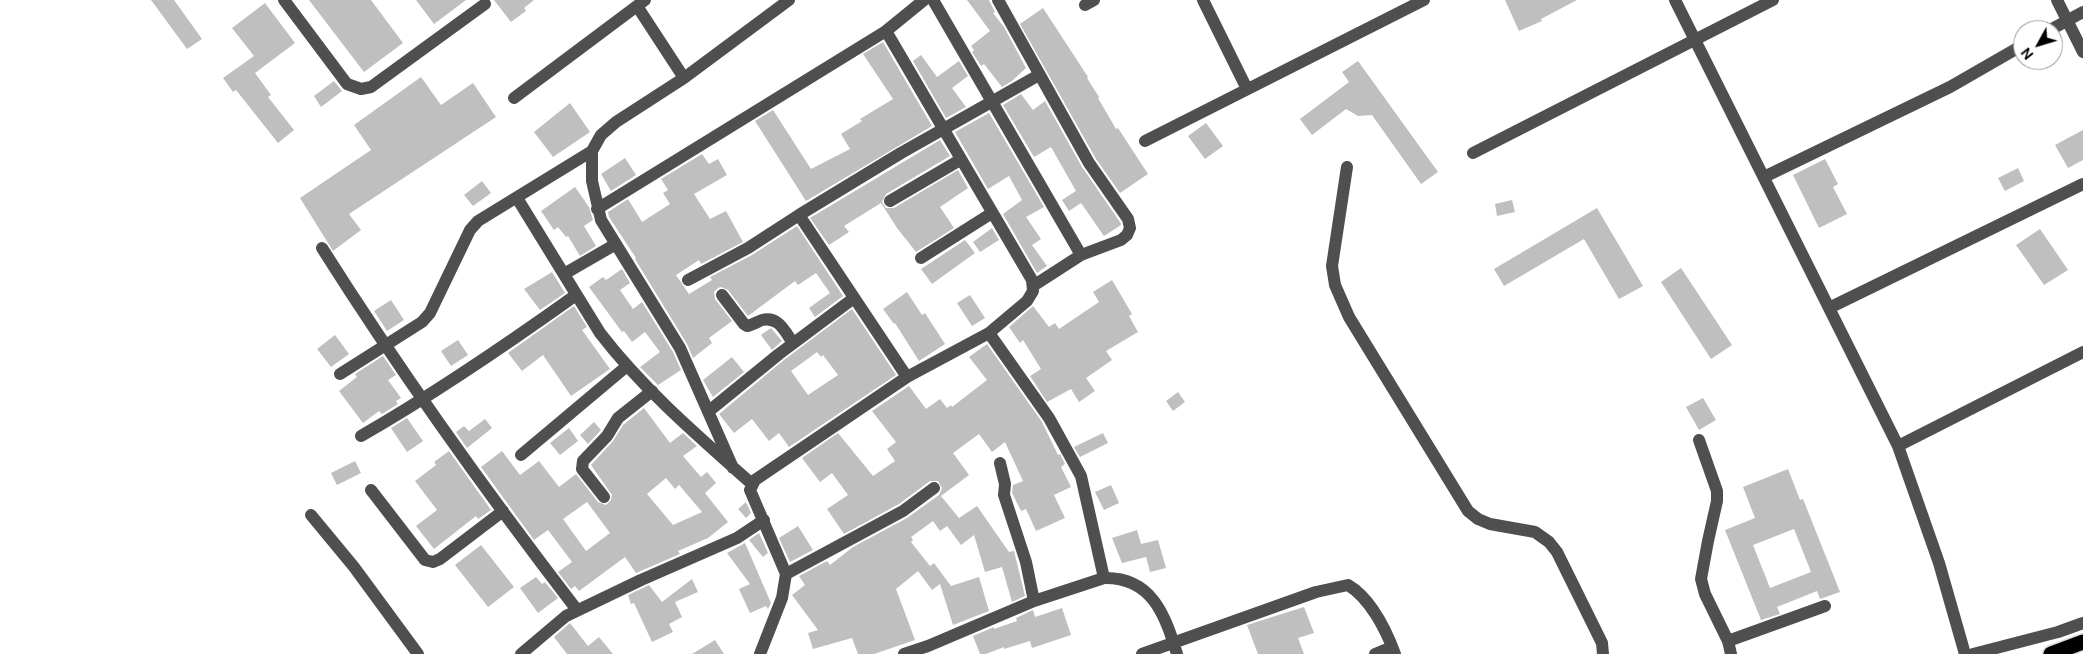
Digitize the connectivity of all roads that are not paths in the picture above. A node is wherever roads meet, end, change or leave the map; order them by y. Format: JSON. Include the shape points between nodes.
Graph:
{"nodes":[{"id":1,"x":284,"y":0,"type":"edge"},
{"id":2,"x":789,"y":0,"type":"edge"},
{"id":3,"x":924,"y":0,"type":"edge"},
{"id":4,"x":933,"y":0,"type":"edge"},
{"id":5,"x":998,"y":0,"type":"edge"},
{"id":6,"x":1203,"y":0,"type":"edge"},
{"id":7,"x":1424,"y":0,"type":"edge"},
{"id":8,"x":1675,"y":0,"type":"edge"},
{"id":9,"x":1774,"y":0,"type":"edge"},
{"id":10,"x":2057,"y":0,"type":"edge"},
{"id":11,"x":641,"y":3,"type":"edge"},
{"id":12,"x":485,"y":4,"type":"dead end"},
{"id":13,"x":2083,"y":12,"type":"edge"},
{"id":14,"x":2067,"y":20,"type":"junction"},
{"id":15,"x":2063,"y":22,"type":"edge"},
{"id":16,"x":886,"y":31,"type":"junction"},
{"id":17,"x":1696,"y":41,"type":"junction"},
{"id":18,"x":2013,"y":52,"type":"edge"},
{"id":19,"x":2083,"y":52,"type":"edge"},
{"id":20,"x":1039,"y":75,"type":"junction"},
{"id":21,"x":684,"y":78,"type":"junction"},
{"id":22,"x":1247,"y":89,"type":"junction"},
{"id":23,"x":514,"y":98,"type":"dead end"},
{"id":24,"x":993,"y":101,"type":"junction"},
{"id":25,"x":943,"y":130,"type":"junction"},
{"id":26,"x":1145,"y":141,"type":"dead end"},
{"id":27,"x":592,"y":151,"type":"junction"},
{"id":28,"x":1473,"y":153,"type":"dead end"},
{"id":29,"x":960,"y":160,"type":"junction"},
{"id":30,"x":1347,"y":167,"type":"dead end"},
{"id":31,"x":1764,"y":177,"type":"junction"},
{"id":32,"x":2083,"y":184,"type":"edge"},
{"id":33,"x":517,"y":198,"type":"junction"},
{"id":34,"x":890,"y":201,"type":"dead end"},
{"id":35,"x":598,"y":209,"type":"junction"},
{"id":36,"x":992,"y":213,"type":"junction"},
{"id":37,"x":799,"y":215,"type":"junction"},
{"id":38,"x":616,"y":244,"type":"junction"},
{"id":39,"x":322,"y":248,"type":"dead end"},
{"id":40,"x":1081,"y":255,"type":"junction"},
{"id":41,"x":921,"y":258,"type":"dead end"},
{"id":42,"x":564,"y":274,"type":"junction"},
{"id":43,"x":688,"y":280,"type":"dead end"},
{"id":44,"x":1032,"y":286,"type":"junction"},
{"id":45,"x":576,"y":295,"type":"junction"},
{"id":46,"x":722,"y":296,"type":"dead end"},
{"id":47,"x":854,"y":298,"type":"junction"},
{"id":48,"x":1830,"y":308,"type":"junction"},
{"id":49,"x":990,"y":333,"type":"junction"},
{"id":50,"x":793,"y":343,"type":"junction"},
{"id":51,"x":386,"y":346,"type":"junction"},
{"id":52,"x":2083,"y":352,"type":"edge"},
{"id":53,"x":627,"y":366,"type":"junction"},
{"id":54,"x":340,"y":374,"type":"dead end"},
{"id":55,"x":907,"y":377,"type":"junction"},
{"id":56,"x":652,"y":391,"type":"junction"},
{"id":57,"x":422,"y":400,"type":"junction"},
{"id":58,"x":709,"y":410,"type":"junction"},
{"id":59,"x":361,"y":436,"type":"dead end"},
{"id":60,"x":1699,"y":440,"type":"dead end"},
{"id":61,"x":1898,"y":446,"type":"junction"},
{"id":62,"x":521,"y":455,"type":"dead end"},
{"id":63,"x":1000,"y":463,"type":"dead end"},
{"id":64,"x":733,"y":468,"type":"junction"},
{"id":65,"x":752,"y":484,"type":"junction"},
{"id":66,"x":934,"y":488,"type":"dead end"},
{"id":67,"x":371,"y":490,"type":"dead end"},
{"id":68,"x":604,"y":497,"type":"dead end"},
{"id":69,"x":502,"y":511,"type":"junction"},
{"id":70,"x":311,"y":515,"type":"dead end"},
{"id":71,"x":764,"y":520,"type":"junction"},
{"id":72,"x":786,"y":574,"type":"junction"},
{"id":73,"x":1104,"y":578,"type":"junction"},
{"id":74,"x":1034,"y":601,"type":"junction"},
{"id":75,"x":1826,"y":606,"type":"dead end"},
{"id":76,"x":577,"y":610,"type":"junction"},
{"id":77,"x":2083,"y":623,"type":"edge"},
{"id":78,"x":1728,"y":641,"type":"junction"},
{"id":79,"x":2083,"y":642,"type":"edge"},
{"id":80,"x":1175,"y":648,"type":"edge"},
{"id":81,"x":1394,"y":651,"type":"edge"},
{"id":82,"x":418,"y":654,"type":"edge"},
{"id":83,"x":521,"y":654,"type":"edge"},
{"id":84,"x":760,"y":654,"type":"edge"},
{"id":85,"x":904,"y":654,"type":"edge"},
{"id":86,"x":1142,"y":654,"type":"edge"},
{"id":87,"x":1375,"y":654,"type":"edge"},
{"id":88,"x":1603,"y":654,"type":"edge"},
{"id":89,"x":1732,"y":654,"type":"edge"},
{"id":90,"x":1966,"y":654,"type":"edge"},
{"id":91,"x":1974,"y":654,"type":"edge"},
{"id":92,"x":2051,"y":654,"type":"edge"}],
"edges":[{"from":1,"to":12,"type":"street","via":[[347,84],[360,89],[371,88]]},
{"from":2,"to":21,"type":"street"},
{"from":3,"to":16,"type":"street"},
{"from":4,"to":24,"type":"street"},
{"from":5,"to":20,"type":"street"},
{"from":6,"to":22,"type":"street"},
{"from":7,"to":22,"type":"street"},
{"from":8,"to":17,"type":"street"},
{"from":9,"to":17,"type":"street"},
{"from":10,"to":14,"type":"street"},
{"from":11,"to":21,"type":"street"},
{"from":11,"to":23,"type":"street"},
{"from":13,"to":14,"type":"street"},
{"from":14,"to":15,"type":"street"},
{"from":14,"to":19,"type":"street"},
{"from":16,"to":25,"type":"street"},
{"from":16,"to":35,"type":"street"},
{"from":17,"to":28,"type":"street"},
{"from":17,"to":31,"type":"street"},
{"from":18,"to":31,"type":"street","via":[[1950,87]]},
{"from":20,"to":24,"type":"street"},
{"from":20,"to":40,"type":"street","via":[[1089,163],[1128,218],[1130,228],[1121,240]]},
{"from":21,"to":27,"type":"street","via":[[616,122],[601,135]]},
{"from":22,"to":26,"type":"street"},
{"from":24,"to":25,"type":"street"},
{"from":24,"to":40,"type":"street"},
{"from":25,"to":29,"type":"street"},
{"from":25,"to":37,"type":"street"},
{"from":27,"to":33,"type":"street"},
{"from":27,"to":35,"type":"street","via":[[592,181]]},
{"from":29,"to":34,"type":"street"},
{"from":29,"to":36,"type":"street"},
{"from":30,"to":88,"type":"street","via":[[1332,266],[1335,285],[1349,317],[1468,511],[1490,524],[1535,532],[1557,552],[1602,643]]},
{"from":31,"to":48,"type":"street"},
{"from":32,"to":48,"type":"street"},
{"from":33,"to":42,"type":"street"},
{"from":33,"to":51,"type":"street","via":[[478,221],[470,230],[430,313]]},
{"from":35,"to":38,"type":"street"},
{"from":36,"to":41,"type":"street"},
{"from":36,"to":44,"type":"street","via":[[1032,280]]},
{"from":37,"to":43,"type":"street","via":[[748,248]]},
{"from":37,"to":47,"type":"street"},
{"from":38,"to":42,"type":"street"},
{"from":38,"to":58,"type":"street","via":[[680,348]]},
{"from":39,"to":51,"type":"street"},
{"from":40,"to":44,"type":"street"},
{"from":42,"to":45,"type":"street"},
{"from":44,"to":49,"type":"street","via":[[1033,291],[1027,301]]},
{"from":45,"to":53,"type":"street","via":[[600,333]]},
{"from":45,"to":57,"type":"street"},
{"from":46,"to":50,"type":"street","via":[[746,326],[761,320],[774,320]]},
{"from":47,"to":50,"type":"street"},
{"from":47,"to":55,"type":"street"},
{"from":48,"to":61,"type":"street"},
{"from":49,"to":55,"type":"street"},
{"from":49,"to":73,"type":"street","via":[[1049,418],[1081,476]]},
{"from":50,"to":58,"type":"street"},
{"from":51,"to":54,"type":"street"},
{"from":51,"to":57,"type":"street"},
{"from":52,"to":61,"type":"street"},
{"from":53,"to":56,"type":"street"},
{"from":53,"to":62,"type":"street"},
{"from":55,"to":65,"type":"street"},
{"from":56,"to":64,"type":"street"},
{"from":56,"to":68,"type":"street","via":[[618,418],[607,436],[583,461],[582,468]]},
{"from":57,"to":59,"type":"street"},
{"from":57,"to":69,"type":"street"},
{"from":58,"to":64,"type":"street"},
{"from":60,"to":78,"type":"street","via":[[1717,490],[1702,579],[1705,594]]},
{"from":61,"to":90,"type":"street","via":[[1940,563]]},
{"from":63,"to":74,"type":"street","via":[[1004,495],[1026,562]]},
{"from":64,"to":65,"type":"street"},
{"from":65,"to":71,"type":"street","via":[[750,490]]},
{"from":66,"to":72,"type":"street","via":[[903,511]]},
{"from":67,"to":69,"type":"street","via":[[428,562],[440,558]]},
{"from":69,"to":76,"type":"street"},
{"from":70,"to":82,"type":"street"},
{"from":71,"to":72,"type":"street"},
{"from":71,"to":76,"type":"street","via":[[737,538]]},
{"from":72,"to":84,"type":"street","via":[[782,598]]},
{"from":73,"to":74,"type":"street"},
{"from":73,"to":80,"type":"street","via":[[1122,579],[1142,588],[1163,614]]},
{"from":74,"to":85,"type":"street"},
{"from":75,"to":78,"type":"street"},
{"from":76,"to":83,"type":"street"},
{"from":77,"to":91,"type":"street"},
{"from":78,"to":89,"type":"street"},
{"from":79,"to":92,"type":"highway"},
{"from":80,"to":81,"type":"street","via":[[1316,592],[1348,585],[1368,602]]},
{"from":80,"to":86,"type":"street"},
{"from":81,"to":87,"type":"street"}]}
